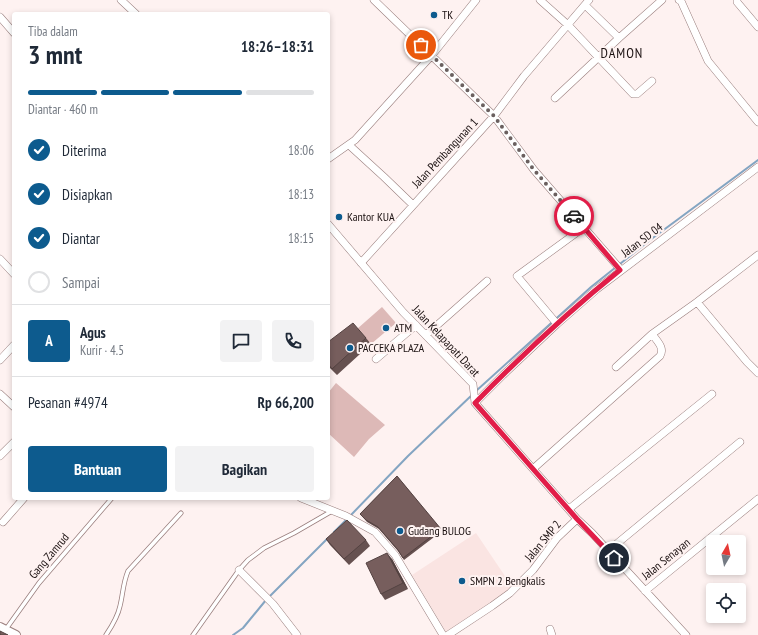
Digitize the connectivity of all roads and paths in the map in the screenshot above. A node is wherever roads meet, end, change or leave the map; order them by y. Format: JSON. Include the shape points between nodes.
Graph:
{"nodes":[{"id":1,"x":122,"y":0,"type":"edge"},
{"id":2,"x":374,"y":0,"type":"edge"},
{"id":3,"x":476,"y":0,"type":"edge"},
{"id":4,"x":540,"y":0,"type":"edge"},
{"id":5,"x":662,"y":0,"type":"edge"},
{"id":6,"x":679,"y":0,"type":"edge"},
{"id":7,"x":737,"y":0,"type":"edge"},
{"id":8,"x":587,"y":2,"type":"edge"},
{"id":9,"x":134,"y":12,"type":"edge"},
{"id":10,"x":0,"y":16,"type":"edge"},
{"id":11,"x":568,"y":25,"type":"junction"},
{"id":12,"x":758,"y":27,"type":"edge"},
{"id":13,"x":12,"y":31,"type":"edge"},
{"id":14,"x":619,"y":38,"type":"junction"},
{"id":15,"x":432,"y":55,"type":"junction"},
{"id":16,"x":598,"y":58,"type":"junction"},
{"id":17,"x":652,"y":81,"type":"dead end"},
{"id":18,"x":555,"y":98,"type":"dead end"},
{"id":19,"x":494,"y":116,"type":"junction"},
{"id":20,"x":758,"y":122,"type":"edge"},
{"id":21,"x":348,"y":145,"type":"junction"},
{"id":22,"x":330,"y":158,"type":"edge"},
{"id":23,"x":758,"y":167,"type":"edge"},
{"id":24,"x":413,"y":204,"type":"junction"},
{"id":25,"x":330,"y":228,"type":"edge"},
{"id":26,"x":583,"y":228,"type":"junction"},
{"id":27,"x":757,"y":258,"type":"edge"},
{"id":28,"x":0,"y":259,"type":"edge"},
{"id":29,"x":361,"y":264,"type":"junction"},
{"id":30,"x":618,"y":268,"type":"junction"},
{"id":31,"x":12,"y":272,"type":"edge"},
{"id":32,"x":487,"y":281,"type":"dead end"},
{"id":33,"x":697,"y":302,"type":"junction"},
{"id":34,"x":556,"y":322,"type":"junction"},
{"id":35,"x":416,"y":325,"type":"junction"},
{"id":36,"x":652,"y":334,"type":"junction"},
{"id":37,"x":426,"y":335,"type":"junction"},
{"id":38,"x":12,"y":347,"type":"edge"},
{"id":39,"x":376,"y":359,"type":"dead end"},
{"id":40,"x":0,"y":360,"type":"edge"},
{"id":41,"x":616,"y":366,"type":"dead end"},
{"id":42,"x":758,"y":373,"type":"edge"},
{"id":43,"x":0,"y":394,"type":"edge"},
{"id":44,"x":712,"y":394,"type":"dead end"},
{"id":45,"x":475,"y":403,"type":"junction"},
{"id":46,"x":12,"y":405,"type":"edge"},
{"id":47,"x":740,"y":442,"type":"dead end"},
{"id":48,"x":12,"y":444,"type":"edge"},
{"id":49,"x":0,"y":456,"type":"edge"},
{"id":50,"x":534,"y":468,"type":"junction"},
{"id":51,"x":758,"y":499,"type":"edge"},
{"id":52,"x":22,"y":500,"type":"edge"},
{"id":53,"x":110,"y":500,"type":"edge"},
{"id":54,"x":306,"y":500,"type":"edge"},
{"id":55,"x":569,"y":509,"type":"junction"},
{"id":56,"x":333,"y":511,"type":"junction"},
{"id":57,"x":181,"y":513,"type":"dead end"},
{"id":58,"x":577,"y":519,"type":"junction"},
{"id":59,"x":2,"y":522,"type":"dead end"},
{"id":60,"x":608,"y":551,"type":"junction"},
{"id":61,"x":239,"y":570,"type":"junction"},
{"id":62,"x":645,"y":591,"type":"junction"},
{"id":63,"x":3,"y":628,"type":"edge"},
{"id":64,"x":16,"y":635,"type":"edge"},
{"id":65,"x":106,"y":635,"type":"edge"},
{"id":66,"x":193,"y":635,"type":"edge"},
{"id":67,"x":297,"y":635,"type":"edge"},
{"id":68,"x":443,"y":635,"type":"edge"},
{"id":69,"x":448,"y":635,"type":"edge"},
{"id":70,"x":686,"y":635,"type":"edge"}],
"edges":[{"from":1,"to":9,"type":"street"},
{"from":2,"to":15,"type":"street"},
{"from":3,"to":15,"type":"street"},
{"from":4,"to":11,"type":"street"},
{"from":5,"to":14,"type":"street"},
{"from":6,"to":20,"type":"street","via":[[708,61]]},
{"from":7,"to":12,"type":"street"},
{"from":8,"to":11,"type":"street","name":"Jalan Pembangunan 1"},
{"from":8,"to":14,"type":"street"},
{"from":10,"to":13,"type":"street"},
{"from":11,"to":16,"type":"street"},
{"from":11,"to":19,"type":"street","name":"Jalan Pembangunan 1"},
{"from":14,"to":16,"type":"street"},
{"from":15,"to":19,"type":"street"},
{"from":15,"to":21,"type":"street","via":[[376,118]]},
{"from":16,"to":17,"type":"street","via":[[633,94],[637,94]]},
{"from":16,"to":18,"type":"street"},
{"from":19,"to":24,"type":"street","name":"Jalan Pembangunan 1"},
{"from":19,"to":26,"type":"street","via":[[534,170]]},
{"from":21,"to":22,"type":"street"},
{"from":21,"to":24,"type":"street"},
{"from":23,"to":30,"type":"street","name":"Jalan SD 04"},
{"from":24,"to":29,"type":"street","name":"Jalan Pembangunan 1"},
{"from":25,"to":29,"type":"street","name":"Jalan Kelapapati Darat"},
{"from":26,"to":30,"type":"street"},
{"from":26,"to":34,"type":"street","via":[[517,276]]},
{"from":27,"to":33,"type":"street"},
{"from":28,"to":31,"type":"street"},
{"from":29,"to":35,"type":"street","name":"Jalan Kelapapati Darat"},
{"from":30,"to":34,"type":"street","name":"Jalan SD 04"},
{"from":32,"to":37,"type":"street"},
{"from":33,"to":36,"type":"street"},
{"from":33,"to":42,"type":"street"},
{"from":34,"to":45,"type":"street","name":"Jalan SD 04"},
{"from":35,"to":37,"type":"street","name":"Jalan Kelapapati Darat"},
{"from":35,"to":39,"type":"street"},
{"from":36,"to":41,"type":"street"},
{"from":36,"to":50,"type":"street","via":[[662,348],[660,356]]},
{"from":37,"to":45,"type":"street","name":"Jalan Kelapapati Darat","via":[[472,384]]},
{"from":38,"to":40,"type":"street"},
{"from":43,"to":46,"type":"street"},
{"from":44,"to":55,"type":"street"},
{"from":45,"to":50,"type":"street"},
{"from":47,"to":60,"type":"street"},
{"from":48,"to":49,"type":"street"},
{"from":50,"to":55,"type":"street"},
{"from":51,"to":62,"type":"street","name":"Jalan Senayan"},
{"from":52,"to":59,"type":"street"},
{"from":53,"to":63,"type":"lane","name":"Gang Zamrud"},
{"from":54,"to":56,"type":"street"},
{"from":55,"to":58,"type":"street"},
{"from":56,"to":61,"type":"lane","via":[[264,548]]},
{"from":56,"to":68,"type":"street","via":[[374,532],[395,555]]},
{"from":57,"to":65,"type":"lane","via":[[128,571],[118,613]]},
{"from":58,"to":60,"type":"street"},
{"from":58,"to":69,"type":"street","name":"Jalan SMP 2","via":[[557,538],[533,570],[510,593]]},
{"from":60,"to":62,"type":"street"},
{"from":61,"to":66,"type":"lane"},
{"from":61,"to":67,"type":"street","via":[[273,604]]},
{"from":62,"to":70,"type":"street"},
{"from":63,"to":64,"type":"street"}]}
